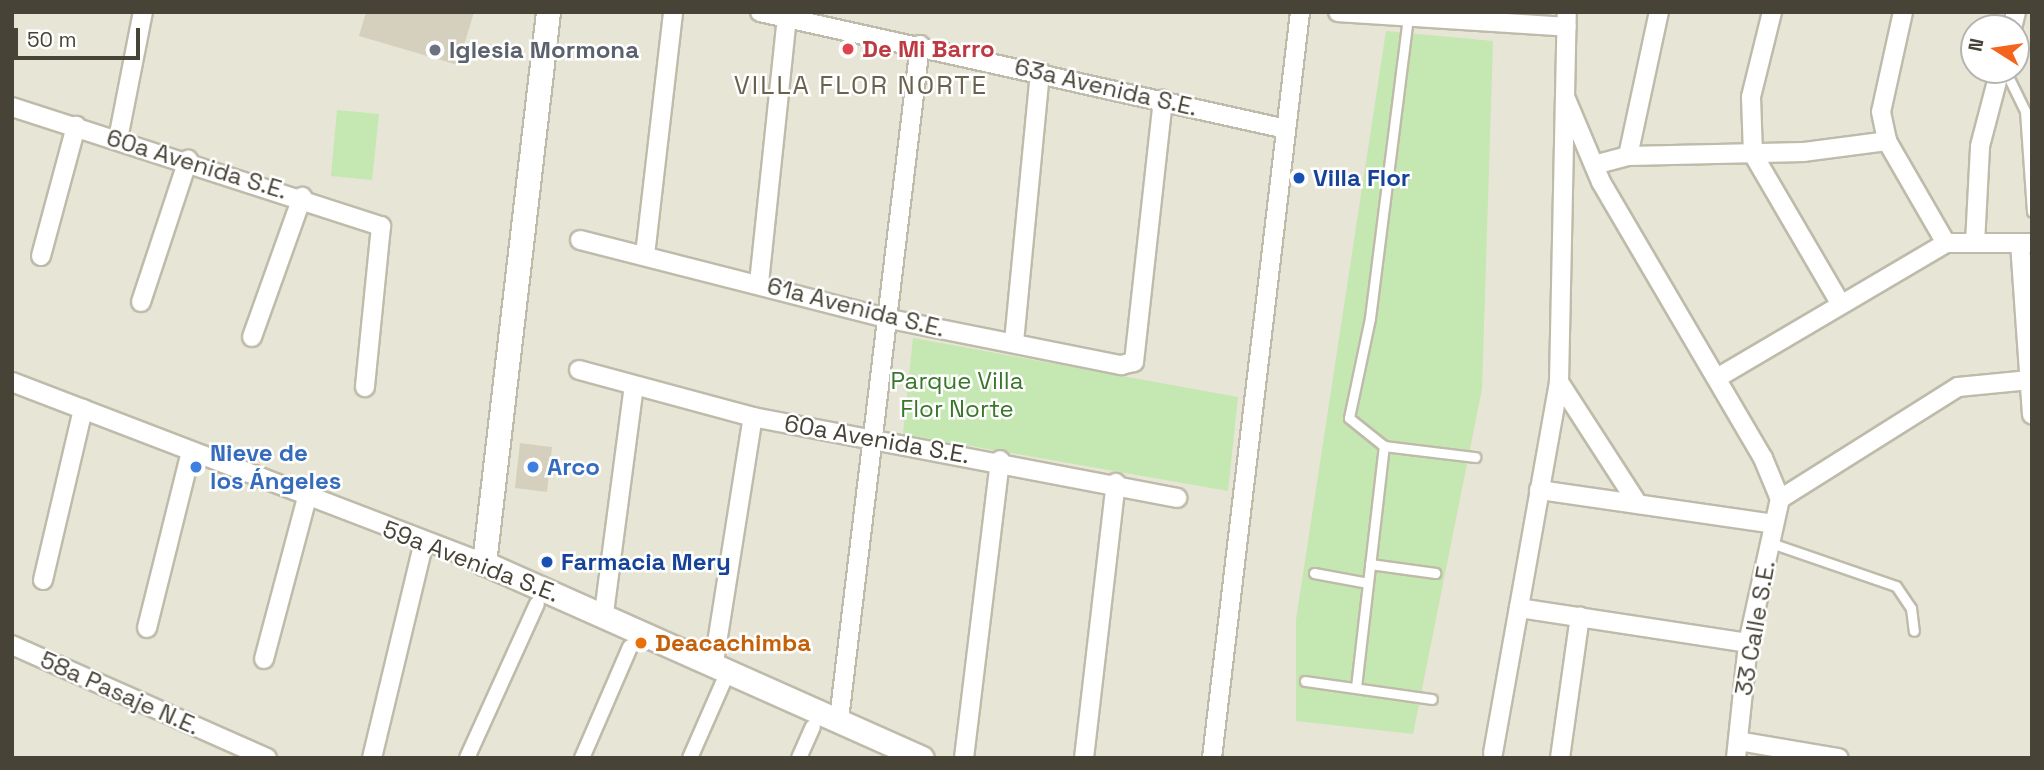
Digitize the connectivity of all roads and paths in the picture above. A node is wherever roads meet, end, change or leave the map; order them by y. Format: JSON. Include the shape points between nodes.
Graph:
{"nodes":[{"id":1,"x":143,"y":12,"type":"edge"},
{"id":2,"x":548,"y":12,"type":"edge"},
{"id":3,"x":673,"y":12,"type":"edge"},
{"id":4,"x":760,"y":12,"type":"edge"},
{"id":5,"x":1300,"y":12,"type":"edge"},
{"id":6,"x":1338,"y":12,"type":"edge"},
{"id":7,"x":1659,"y":12,"type":"edge"},
{"id":8,"x":1772,"y":12,"type":"edge"},
{"id":9,"x":1903,"y":12,"type":"edge"},
{"id":10,"x":1408,"y":17,"type":"junction"},
{"id":11,"x":787,"y":18,"type":"junction"},
{"id":12,"x":1567,"y":19,"type":"edge"},
{"id":13,"x":920,"y":45,"type":"junction"},
{"id":14,"x":1040,"y":71,"type":"junction"},
{"id":15,"x":1999,"y":84,"type":"edge"},
{"id":16,"x":2011,"y":84,"type":"edge"},
{"id":17,"x":1565,"y":95,"type":"junction"},
{"id":18,"x":1163,"y":100,"type":"junction"},
{"id":19,"x":12,"y":107,"type":"edge"},
{"id":20,"x":76,"y":126,"type":"junction"},
{"id":21,"x":1286,"y":129,"type":"junction"},
{"id":22,"x":118,"y":139,"type":"junction"},
{"id":23,"x":1887,"y":141,"type":"junction"},
{"id":24,"x":1753,"y":153,"type":"junction"},
{"id":25,"x":1628,"y":156,"type":"junction"},
{"id":26,"x":188,"y":160,"type":"junction"},
{"id":27,"x":1594,"y":165,"type":"junction"},
{"id":28,"x":302,"y":197,"type":"junction"},
{"id":29,"x":2032,"y":212,"type":"edge"},
{"id":30,"x":580,"y":240,"type":"dead end"},
{"id":31,"x":1946,"y":243,"type":"junction"},
{"id":32,"x":1976,"y":243,"type":"junction"},
{"id":33,"x":2026,"y":243,"type":"edge"},
{"id":34,"x":645,"y":255,"type":"junction"},
{"id":35,"x":41,"y":256,"type":"dead end"},
{"id":36,"x":759,"y":283,"type":"junction"},
{"id":37,"x":141,"y":302,"type":"dead end"},
{"id":38,"x":1840,"y":303,"type":"junction"},
{"id":39,"x":890,"y":319,"type":"junction"},
{"id":40,"x":252,"y":337,"type":"dead end"},
{"id":41,"x":1014,"y":342,"type":"junction"},
{"id":42,"x":579,"y":370,"type":"dead end"},
{"id":43,"x":1717,"y":378,"type":"junction"},
{"id":44,"x":2030,"y":380,"type":"junction"},
{"id":45,"x":12,"y":382,"type":"edge"},
{"id":46,"x":1559,"y":382,"type":"junction"},
{"id":47,"x":634,"y":386,"type":"junction"},
{"id":48,"x":365,"y":387,"type":"dead end"},
{"id":49,"x":83,"y":409,"type":"junction"},
{"id":50,"x":2032,"y":415,"type":"edge"},
{"id":51,"x":753,"y":416,"type":"junction"},
{"id":52,"x":876,"y":439,"type":"junction"},
{"id":53,"x":1384,"y":446,"type":"junction"},
{"id":54,"x":191,"y":452,"type":"junction"},
{"id":55,"x":1475,"y":457,"type":"dead end"},
{"id":56,"x":1000,"y":460,"type":"junction"},
{"id":57,"x":1116,"y":483,"type":"junction"},
{"id":58,"x":1539,"y":490,"type":"junction"},
{"id":59,"x":307,"y":498,"type":"junction"},
{"id":60,"x":1177,"y":498,"type":"dead end"},
{"id":61,"x":1780,"y":499,"type":"junction"},
{"id":62,"x":1638,"y":504,"type":"junction"},
{"id":63,"x":1774,"y":524,"type":"junction"},
{"id":64,"x":424,"y":542,"type":"junction"},
{"id":65,"x":1771,"y":543,"type":"junction"},
{"id":66,"x":484,"y":563,"type":"junction"},
{"id":67,"x":1370,"y":564,"type":"junction"},
{"id":68,"x":1314,"y":573,"type":"dead end"},
{"id":69,"x":1435,"y":573,"type":"dead end"},
{"id":70,"x":43,"y":580,"type":"dead end"},
{"id":71,"x":1368,"y":583,"type":"junction"},
{"id":72,"x":537,"y":604,"type":"dead end"},
{"id":73,"x":1519,"y":608,"type":"junction"},
{"id":74,"x":604,"y":613,"type":"junction"},
{"id":75,"x":1580,"y":617,"type":"junction"},
{"id":76,"x":147,"y":628,"type":"dead end"},
{"id":77,"x":1914,"y":631,"type":"dead end"},
{"id":78,"x":1748,"y":643,"type":"junction"},
{"id":79,"x":12,"y":645,"type":"edge"},
{"id":80,"x":630,"y":647,"type":"dead end"},
{"id":81,"x":264,"y":659,"type":"dead end"},
{"id":82,"x":718,"y":672,"type":"junction"},
{"id":83,"x":1305,"y":681,"type":"dead end"},
{"id":84,"x":1356,"y":687,"type":"junction"},
{"id":85,"x":1432,"y":699,"type":"dead end"},
{"id":86,"x":839,"y":719,"type":"junction"},
{"id":87,"x":813,"y":727,"type":"dead end"},
{"id":88,"x":1737,"y":749,"type":"edge"},
{"id":89,"x":1493,"y":753,"type":"dead end"},
{"id":90,"x":267,"y":758,"type":"edge"},
{"id":91,"x":372,"y":758,"type":"edge"},
{"id":92,"x":467,"y":758,"type":"edge"},
{"id":93,"x":582,"y":758,"type":"edge"},
{"id":94,"x":690,"y":758,"type":"edge"},
{"id":95,"x":799,"y":758,"type":"edge"},
{"id":96,"x":922,"y":758,"type":"edge"},
{"id":97,"x":964,"y":758,"type":"edge"},
{"id":98,"x":1084,"y":758,"type":"edge"},
{"id":99,"x":1212,"y":758,"type":"edge"},
{"id":100,"x":1560,"y":758,"type":"edge"},
{"id":101,"x":1839,"y":758,"type":"edge"}],
"edges":[{"from":1,"to":22,"type":"street"},
{"from":2,"to":66,"type":"street"},
{"from":3,"to":34,"type":"street"},
{"from":4,"to":11,"type":"street","name":"63a Avenida S.E."},
{"from":5,"to":21,"type":"street"},
{"from":6,"to":10,"type":"street"},
{"from":7,"to":25,"type":"street"},
{"from":8,"to":24,"type":"street","via":[[1751,97]]},
{"from":9,"to":23,"type":"street","via":[[1881,91]]},
{"from":10,"to":12,"type":"street"},
{"from":10,"to":53,"type":"lane","via":[[1370,318],[1349,407],[1349,418]]},
{"from":11,"to":13,"type":"street","name":"63a Avenida S.E."},
{"from":11,"to":36,"type":"street"},
{"from":12,"to":17,"type":"street"},
{"from":13,"to":14,"type":"street","name":"63a Avenida S.E."},
{"from":13,"to":39,"type":"street"},
{"from":14,"to":18,"type":"street","name":"63a Avenida S.E."},
{"from":14,"to":41,"type":"street"},
{"from":15,"to":32,"type":"street","via":[[1980,146]]},
{"from":16,"to":29,"type":"lane","via":[[2025,111]]},
{"from":17,"to":27,"type":"street"},
{"from":17,"to":46,"type":"street"},
{"from":18,"to":21,"type":"street","name":"63a Avenida S.E."},
{"from":18,"to":41,"type":"street","name":"61a Avenida S.E.","via":[[1140,351],[1134,362],[1121,365]]},
{"from":19,"to":20,"type":"street","name":"60a Avenida S.E."},
{"from":20,"to":22,"type":"street","name":"60a Avenida S.E."},
{"from":20,"to":35,"type":"street"},
{"from":21,"to":99,"type":"street"},
{"from":22,"to":26,"type":"street","name":"60a Avenida S.E."},
{"from":23,"to":24,"type":"street"},
{"from":23,"to":31,"type":"street"},
{"from":24,"to":25,"type":"street"},
{"from":24,"to":38,"type":"street"},
{"from":25,"to":27,"type":"street"},
{"from":26,"to":28,"type":"street","name":"60a Avenida S.E."},
{"from":26,"to":37,"type":"street"},
{"from":27,"to":43,"type":"street"},
{"from":28,"to":40,"type":"street"},
{"from":28,"to":48,"type":"street","name":"60a Avenida S.E.","via":[[381,226]]},
{"from":30,"to":34,"type":"street","name":"61a Avenida S.E."},
{"from":31,"to":32,"type":"street"},
{"from":31,"to":38,"type":"street"},
{"from":32,"to":33,"type":"street"},
{"from":33,"to":44,"type":"street"},
{"from":34,"to":36,"type":"street","name":"61a Avenida S.E."},
{"from":36,"to":39,"type":"street","name":"61a Avenida S.E."},
{"from":38,"to":43,"type":"street"},
{"from":39,"to":41,"type":"street","name":"61a Avenida S.E."},
{"from":39,"to":52,"type":"street"},
{"from":42,"to":47,"type":"street","name":"60a Avenida S.E."},
{"from":43,"to":61,"type":"street"},
{"from":44,"to":50,"type":"street"},
{"from":44,"to":61,"type":"street","via":[[1958,387]]},
{"from":45,"to":49,"type":"street","name":"59a Avenida S.E."},
{"from":46,"to":58,"type":"street"},
{"from":46,"to":62,"type":"street"},
{"from":47,"to":51,"type":"street","name":"60a Avenida S.E."},
{"from":47,"to":74,"type":"street"},
{"from":49,"to":54,"type":"street","name":"59a Avenida S.E."},
{"from":49,"to":70,"type":"street"},
{"from":51,"to":52,"type":"street","name":"60a Avenida S.E."},
{"from":51,"to":82,"type":"street"},
{"from":52,"to":56,"type":"street","name":"60a Avenida S.E."},
{"from":52,"to":86,"type":"street"},
{"from":53,"to":55,"type":"lane"},
{"from":53,"to":67,"type":"lane"},
{"from":54,"to":59,"type":"street","name":"59a Avenida S.E."},
{"from":54,"to":76,"type":"street"},
{"from":56,"to":57,"type":"street","name":"60a Avenida S.E."},
{"from":56,"to":97,"type":"street"},
{"from":57,"to":60,"type":"street","name":"60a Avenida S.E."},
{"from":57,"to":98,"type":"street"},
{"from":58,"to":62,"type":"street"},
{"from":58,"to":73,"type":"street"},
{"from":59,"to":64,"type":"street","name":"59a Avenida S.E."},
{"from":59,"to":81,"type":"street"},
{"from":61,"to":63,"type":"street","name":"33 Calle S.E."},
{"from":62,"to":63,"type":"street"},
{"from":63,"to":65,"type":"street","name":"33 Calle S.E."},
{"from":64,"to":66,"type":"street","name":"59a Avenida S.E."},
{"from":64,"to":91,"type":"street"},
{"from":65,"to":77,"type":"lane","via":[[1896,586],[1911,607]]},
{"from":65,"to":78,"type":"street","name":"33 Calle S.E."},
{"from":66,"to":74,"type":"street","name":"59a Avenida S.E."},
{"from":67,"to":69,"type":"lane"},
{"from":67,"to":71,"type":"lane"},
{"from":68,"to":71,"type":"lane"},
{"from":71,"to":84,"type":"lane"},
{"from":72,"to":92,"type":"street"},
{"from":73,"to":75,"type":"street"},
{"from":73,"to":89,"type":"street"},
{"from":74,"to":82,"type":"street","name":"59a Avenida S.E."},
{"from":75,"to":78,"type":"street"},
{"from":75,"to":100,"type":"street"},
{"from":78,"to":88,"type":"street","name":"33 Calle S.E."},
{"from":79,"to":90,"type":"street","name":"58a Pasaje N.E."},
{"from":80,"to":93,"type":"street"},
{"from":82,"to":86,"type":"street","name":"59a Avenida S.E."},
{"from":82,"to":94,"type":"street"},
{"from":83,"to":84,"type":"lane"},
{"from":84,"to":85,"type":"lane"},
{"from":86,"to":96,"type":"street","name":"59a Avenida S.E."},
{"from":87,"to":95,"type":"street"},
{"from":88,"to":101,"type":"street"}]}
